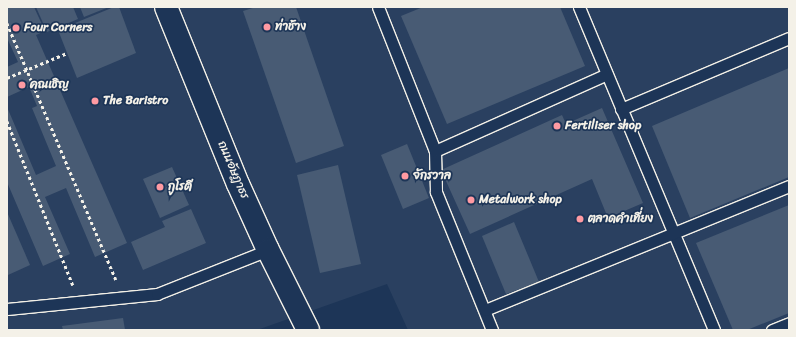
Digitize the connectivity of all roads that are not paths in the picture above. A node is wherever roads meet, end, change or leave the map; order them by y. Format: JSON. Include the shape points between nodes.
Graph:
{"nodes":[{"id":1,"x":166,"y":7,"type":"edge"},
{"id":2,"x":378,"y":7,"type":"edge"},
{"id":3,"x":579,"y":7,"type":"edge"},
{"id":4,"x":789,"y":38,"type":"edge"},
{"id":5,"x":607,"y":74,"type":"junction"},
{"id":6,"x":621,"y":109,"type":"junction"},
{"id":7,"x":435,"y":152,"type":"junction"},
{"id":8,"x":789,"y":186,"type":"edge"},
{"id":9,"x":674,"y":234,"type":"junction"},
{"id":10,"x":268,"y":250,"type":"junction"},
{"id":11,"x":7,"y":309,"type":"edge"},
{"id":12,"x":485,"y":310,"type":"junction"},
{"id":13,"x":789,"y":323,"type":"edge"},
{"id":14,"x":308,"y":330,"type":"edge"},
{"id":15,"x":492,"y":330,"type":"edge"},
{"id":16,"x":714,"y":330,"type":"edge"},
{"id":17,"x":772,"y":330,"type":"edge"}],
"edges":[{"from":1,"to":10,"type":"street","name":"ถนนอัษฎาธร"},
{"from":2,"to":7,"type":"lane"},
{"from":3,"to":5,"type":"lane"},
{"from":4,"to":6,"type":"lane"},
{"from":5,"to":6,"type":"lane"},
{"from":5,"to":7,"type":"lane"},
{"from":6,"to":9,"type":"lane"},
{"from":7,"to":12,"type":"lane","via":[[436,192]]},
{"from":8,"to":9,"type":"lane"},
{"from":9,"to":12,"type":"lane"},
{"from":9,"to":16,"type":"lane"},
{"from":10,"to":11,"type":"lane","via":[[157,294]]},
{"from":10,"to":14,"type":"street","name":"ถนนอัษฎาธร"},
{"from":12,"to":15,"type":"lane"},
{"from":13,"to":17,"type":"lane"}]}
